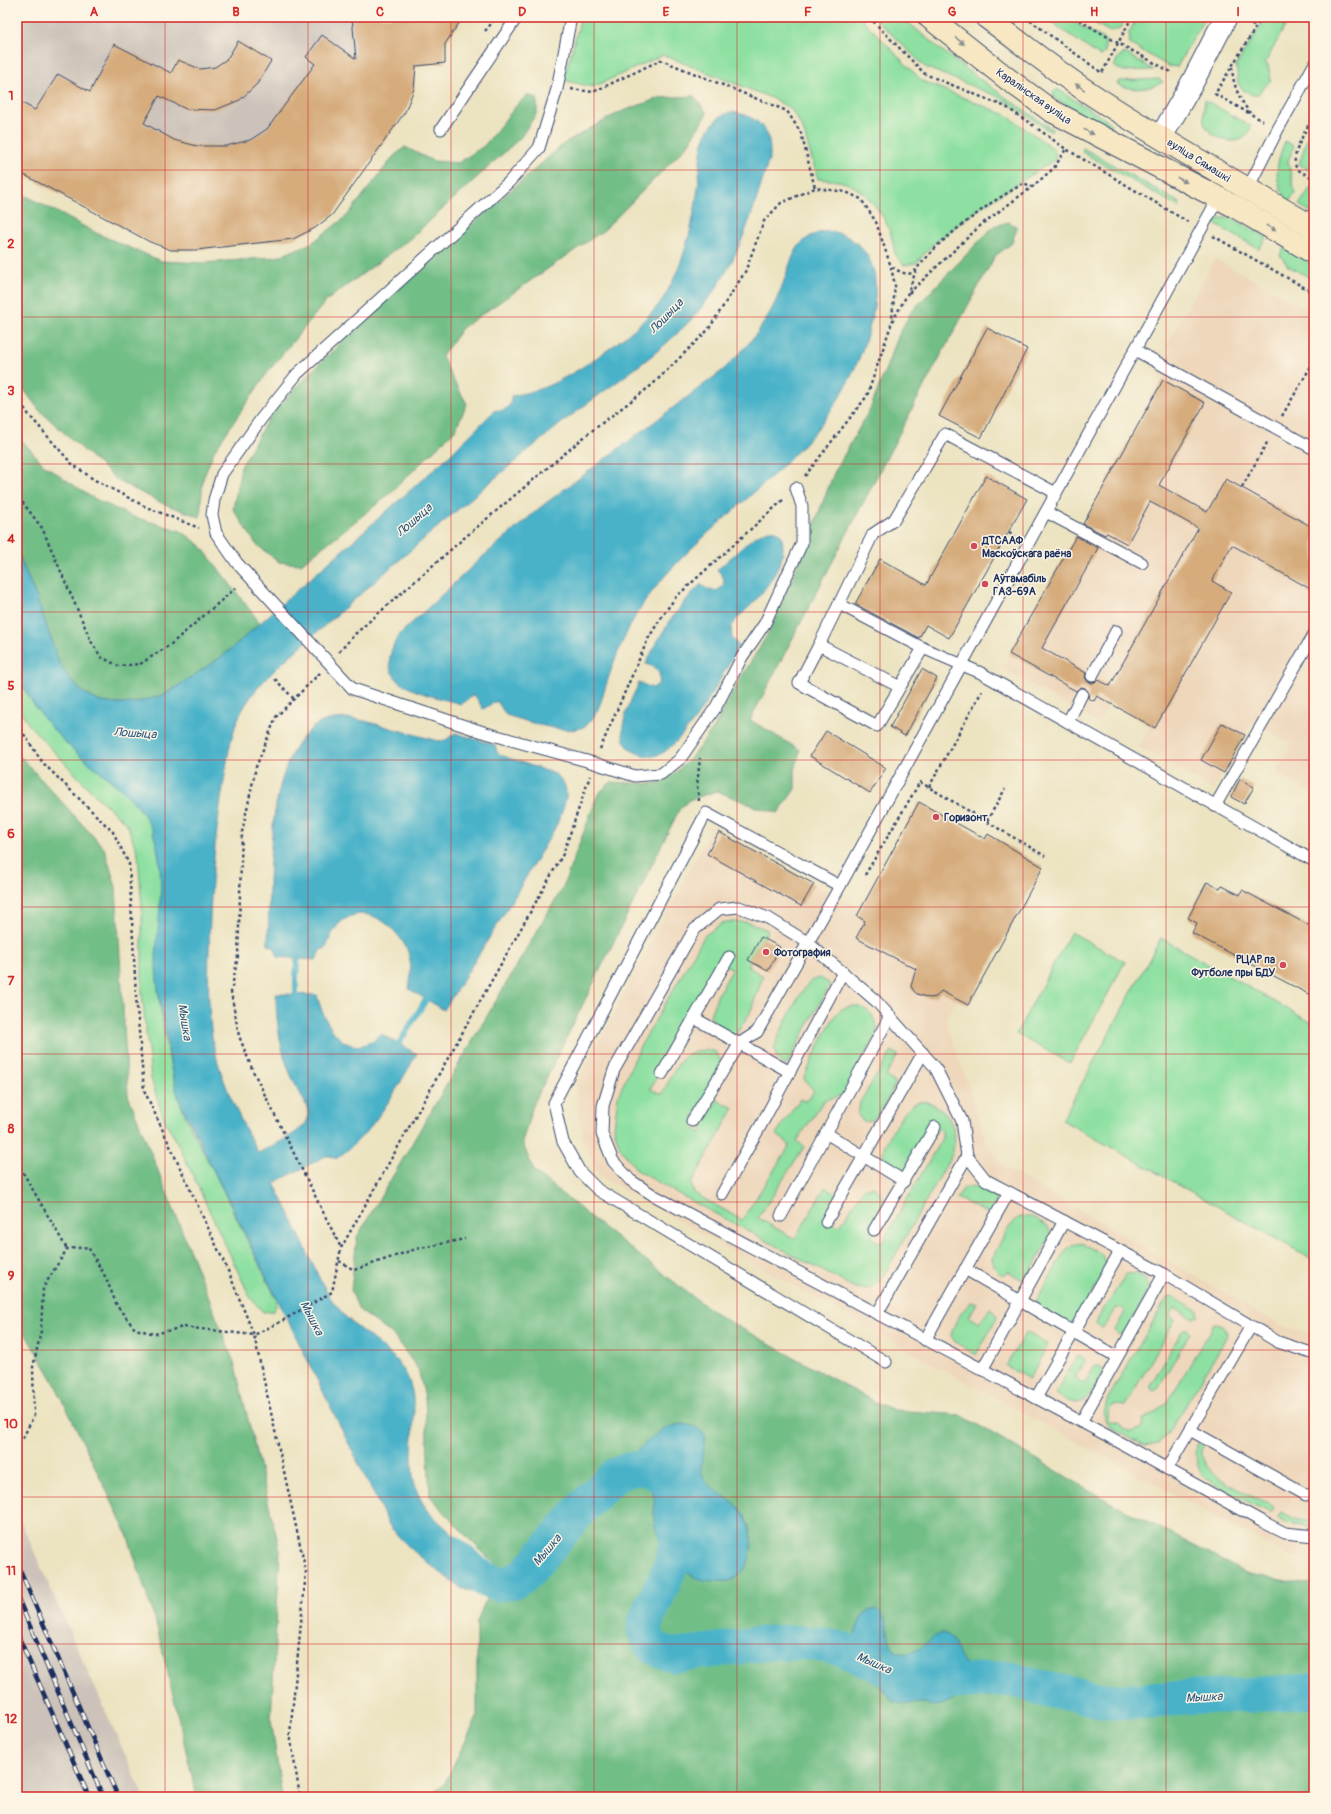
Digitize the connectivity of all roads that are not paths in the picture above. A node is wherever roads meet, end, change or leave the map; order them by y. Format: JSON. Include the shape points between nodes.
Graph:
{"nodes":[{"id":1,"x":517,"y":17,"type":"edge"},
{"id":2,"x":571,"y":17,"type":"edge"},
{"id":3,"x":929,"y":17,"type":"edge"},
{"id":4,"x":986,"y":17,"type":"edge"},
{"id":5,"x":1226,"y":17,"type":"edge"},
{"id":6,"x":1314,"y":65,"type":"edge"},
{"id":7,"x":441,"y":129,"type":"dead end"},
{"id":8,"x":1161,"y":137,"type":"junction"},
{"id":9,"x":1147,"y":162,"type":"junction"},
{"id":10,"x":1229,"y":179,"type":"junction"},
{"id":11,"x":1248,"y":190,"type":"junction"},
{"id":12,"x":1218,"y":198,"type":"junction"},
{"id":13,"x":1238,"y":209,"type":"junction"},
{"id":14,"x":1314,"y":228,"type":"edge"},
{"id":15,"x":1314,"y":253,"type":"edge"},
{"id":16,"x":1135,"y":350,"type":"junction"},
{"id":17,"x":1314,"y":449,"type":"edge"},
{"id":18,"x":796,"y":488,"type":"road end"},
{"id":19,"x":1056,"y":494,"type":"junction"},
{"id":20,"x":1046,"y":512,"type":"junction"},
{"id":21,"x":1142,"y":563,"type":"dead end"},
{"id":22,"x":839,"y":604,"type":"junction"},
{"id":23,"x":1116,"y":631,"type":"dead end"},
{"id":24,"x":1314,"y":634,"type":"edge"},
{"id":25,"x":819,"y":645,"type":"junction"},
{"id":26,"x":923,"y":648,"type":"junction"},
{"id":27,"x":962,"y":664,"type":"junction"},
{"id":28,"x":1092,"y":676,"type":"dead end"},
{"id":29,"x":900,"y":687,"type":"junction"},
{"id":30,"x":1082,"y":694,"type":"dead end"},
{"id":31,"x":1068,"y":722,"type":"junction"},
{"id":32,"x":1215,"y":806,"type":"junction"},
{"id":33,"x":1314,"y":862,"type":"edge"},
{"id":34,"x":840,"y":886,"type":"junction"},
{"id":35,"x":807,"y":942,"type":"junction"},
{"id":36,"x":729,"y":957,"type":"dead end"},
{"id":37,"x":843,"y":972,"type":"junction"},
{"id":38,"x":890,"y":1016,"type":"junction"},
{"id":39,"x":694,"y":1018,"type":"junction"},
{"id":40,"x":740,"y":1043,"type":"junction"},
{"id":41,"x":923,"y":1053,"type":"junction"},
{"id":42,"x":790,"y":1072,"type":"junction"},
{"id":43,"x":662,"y":1074,"type":"dead end"},
{"id":44,"x":692,"y":1121,"type":"dead end"},
{"id":45,"x":935,"y":1127,"type":"dead end"},
{"id":46,"x":826,"y":1133,"type":"junction"},
{"id":47,"x":966,"y":1156,"type":"junction"},
{"id":48,"x":864,"y":1157,"type":"junction"},
{"id":49,"x":904,"y":1181,"type":"junction"},
{"id":50,"x":1009,"y":1192,"type":"junction"},
{"id":51,"x":722,"y":1194,"type":"dead end"},
{"id":52,"x":781,"y":1216,"type":"dead end"},
{"id":53,"x":1064,"y":1221,"type":"junction"},
{"id":54,"x":826,"y":1222,"type":"dead end"},
{"id":55,"x":874,"y":1230,"type":"dead end"},
{"id":56,"x":1120,"y":1251,"type":"junction"},
{"id":57,"x":965,"y":1269,"type":"junction"},
{"id":58,"x":1164,"y":1274,"type":"junction"},
{"id":59,"x":1020,"y":1301,"type":"junction"},
{"id":60,"x":877,"y":1314,"type":"junction"},
{"id":61,"x":1251,"y":1326,"type":"junction"},
{"id":62,"x":1074,"y":1332,"type":"junction"},
{"id":63,"x":925,"y":1340,"type":"junction"},
{"id":64,"x":1314,"y":1354,"type":"edge"},
{"id":65,"x":1117,"y":1357,"type":"junction"},
{"id":66,"x":886,"y":1362,"type":"dead end"},
{"id":67,"x":982,"y":1370,"type":"junction"},
{"id":68,"x":1036,"y":1398,"type":"junction"},
{"id":69,"x":1081,"y":1422,"type":"junction"},
{"id":70,"x":1190,"y":1430,"type":"junction"},
{"id":71,"x":1167,"y":1469,"type":"junction"},
{"id":72,"x":1314,"y":1495,"type":"edge"},
{"id":73,"x":1314,"y":1536,"type":"edge"}],
"edges":[{"from":1,"to":7,"type":"lane"},
{"from":2,"to":18,"type":"lane","via":[[557,89],[539,148],[509,182],[297,374],[222,474],[212,515],[216,534],[249,577],[353,689],[486,733],[636,776],[661,774],[680,759],[716,707],[742,657],[765,623],[802,543],[802,506]]},
{"from":3,"to":9,"type":"main road","name":"Каралінская вуліца","one_way":true,"via":[[1050,110]]},
{"from":8,"to":4,"type":"main road","one_way":true,"via":[[1066,77]]},
{"from":5,"to":8,"type":"street","name":"вуліца Сямашкі"},
{"from":6,"to":11,"type":"lane"},
{"from":8,"to":9,"type":"main road"},
{"from":8,"to":10,"type":"main road","name":"вуліца Сямашкі"},
{"from":9,"to":12,"type":"main road","name":"вуліца Сямашкі","one_way":true},
{"from":10,"to":11,"type":"main road","name":"вуліца Сямашкі"},
{"from":10,"to":12,"type":"lane"},
{"from":11,"to":13,"type":"lane"},
{"from":11,"to":14,"type":"main road","name":"вуліца Сямашкі"},
{"from":12,"to":13,"type":"main road","name":"вуліца Сямашкі"},
{"from":12,"to":16,"type":"lane"},
{"from":13,"to":15,"type":"main road","name":"вуліца Сямашкі","one_way":true},
{"from":16,"to":17,"type":"lane"},
{"from":16,"to":19,"type":"lane"},
{"from":19,"to":20,"type":"lane"},
{"from":19,"to":22,"type":"lane","via":[[945,434],[894,520],[873,534]]},
{"from":20,"to":21,"type":"lane"},
{"from":20,"to":27,"type":"lane"},
{"from":22,"to":25,"type":"lane"},
{"from":22,"to":26,"type":"lane"},
{"from":23,"to":28,"type":"lane"},
{"from":24,"to":32,"type":"lane"},
{"from":25,"to":29,"type":"lane"},
{"from":25,"to":29,"type":"lane","via":[[799,683],[878,726]]},
{"from":26,"to":27,"type":"lane"},
{"from":26,"to":29,"type":"lane"},
{"from":27,"to":31,"type":"lane"},
{"from":27,"to":34,"type":"lane"},
{"from":30,"to":31,"type":"lane"},
{"from":31,"to":32,"type":"lane"},
{"from":32,"to":33,"type":"lane"},
{"from":34,"to":35,"type":"lane"},
{"from":34,"to":66,"type":"lane","via":[[706,812],[554,1103],[563,1142],[580,1172],[598,1190]]},
{"from":35,"to":37,"type":"lane"},
{"from":35,"to":40,"type":"lane","via":[[757,1032]]},
{"from":35,"to":60,"type":"lane","via":[[768,918],[739,907],[719,910],[694,930],[614,1070],[603,1106],[602,1134],[613,1161],[636,1184]]},
{"from":36,"to":39,"type":"lane"},
{"from":37,"to":38,"type":"lane"},
{"from":37,"to":42,"type":"lane"},
{"from":38,"to":41,"type":"lane"},
{"from":38,"to":46,"type":"lane"},
{"from":39,"to":40,"type":"lane"},
{"from":39,"to":43,"type":"lane"},
{"from":40,"to":42,"type":"lane"},
{"from":40,"to":44,"type":"lane"},
{"from":41,"to":47,"type":"lane","via":[[935,1067],[962,1121]]},
{"from":41,"to":48,"type":"lane"},
{"from":42,"to":51,"type":"lane"},
{"from":45,"to":49,"type":"lane"},
{"from":46,"to":48,"type":"lane"},
{"from":46,"to":52,"type":"lane"},
{"from":47,"to":50,"type":"lane","via":[[986,1180]]},
{"from":47,"to":60,"type":"lane"},
{"from":48,"to":49,"type":"lane"},
{"from":48,"to":54,"type":"lane"},
{"from":49,"to":55,"type":"lane"},
{"from":50,"to":53,"type":"lane"},
{"from":50,"to":57,"type":"lane"},
{"from":53,"to":56,"type":"lane"},
{"from":53,"to":59,"type":"lane"},
{"from":56,"to":58,"type":"lane"},
{"from":56,"to":62,"type":"lane"},
{"from":57,"to":59,"type":"lane"},
{"from":57,"to":63,"type":"lane"},
{"from":58,"to":61,"type":"lane"},
{"from":58,"to":65,"type":"lane"},
{"from":59,"to":62,"type":"lane"},
{"from":59,"to":67,"type":"lane"},
{"from":60,"to":63,"type":"lane"},
{"from":61,"to":64,"type":"lane","via":[[1278,1342]]},
{"from":61,"to":70,"type":"lane"},
{"from":62,"to":65,"type":"lane"},
{"from":62,"to":68,"type":"lane"},
{"from":63,"to":67,"type":"lane"},
{"from":65,"to":69,"type":"lane"},
{"from":67,"to":68,"type":"lane"},
{"from":68,"to":69,"type":"lane"},
{"from":69,"to":71,"type":"lane"},
{"from":70,"to":71,"type":"lane"},
{"from":70,"to":72,"type":"lane","via":[[1306,1495]]},
{"from":71,"to":73,"type":"lane","via":[[1285,1533]]}]}
